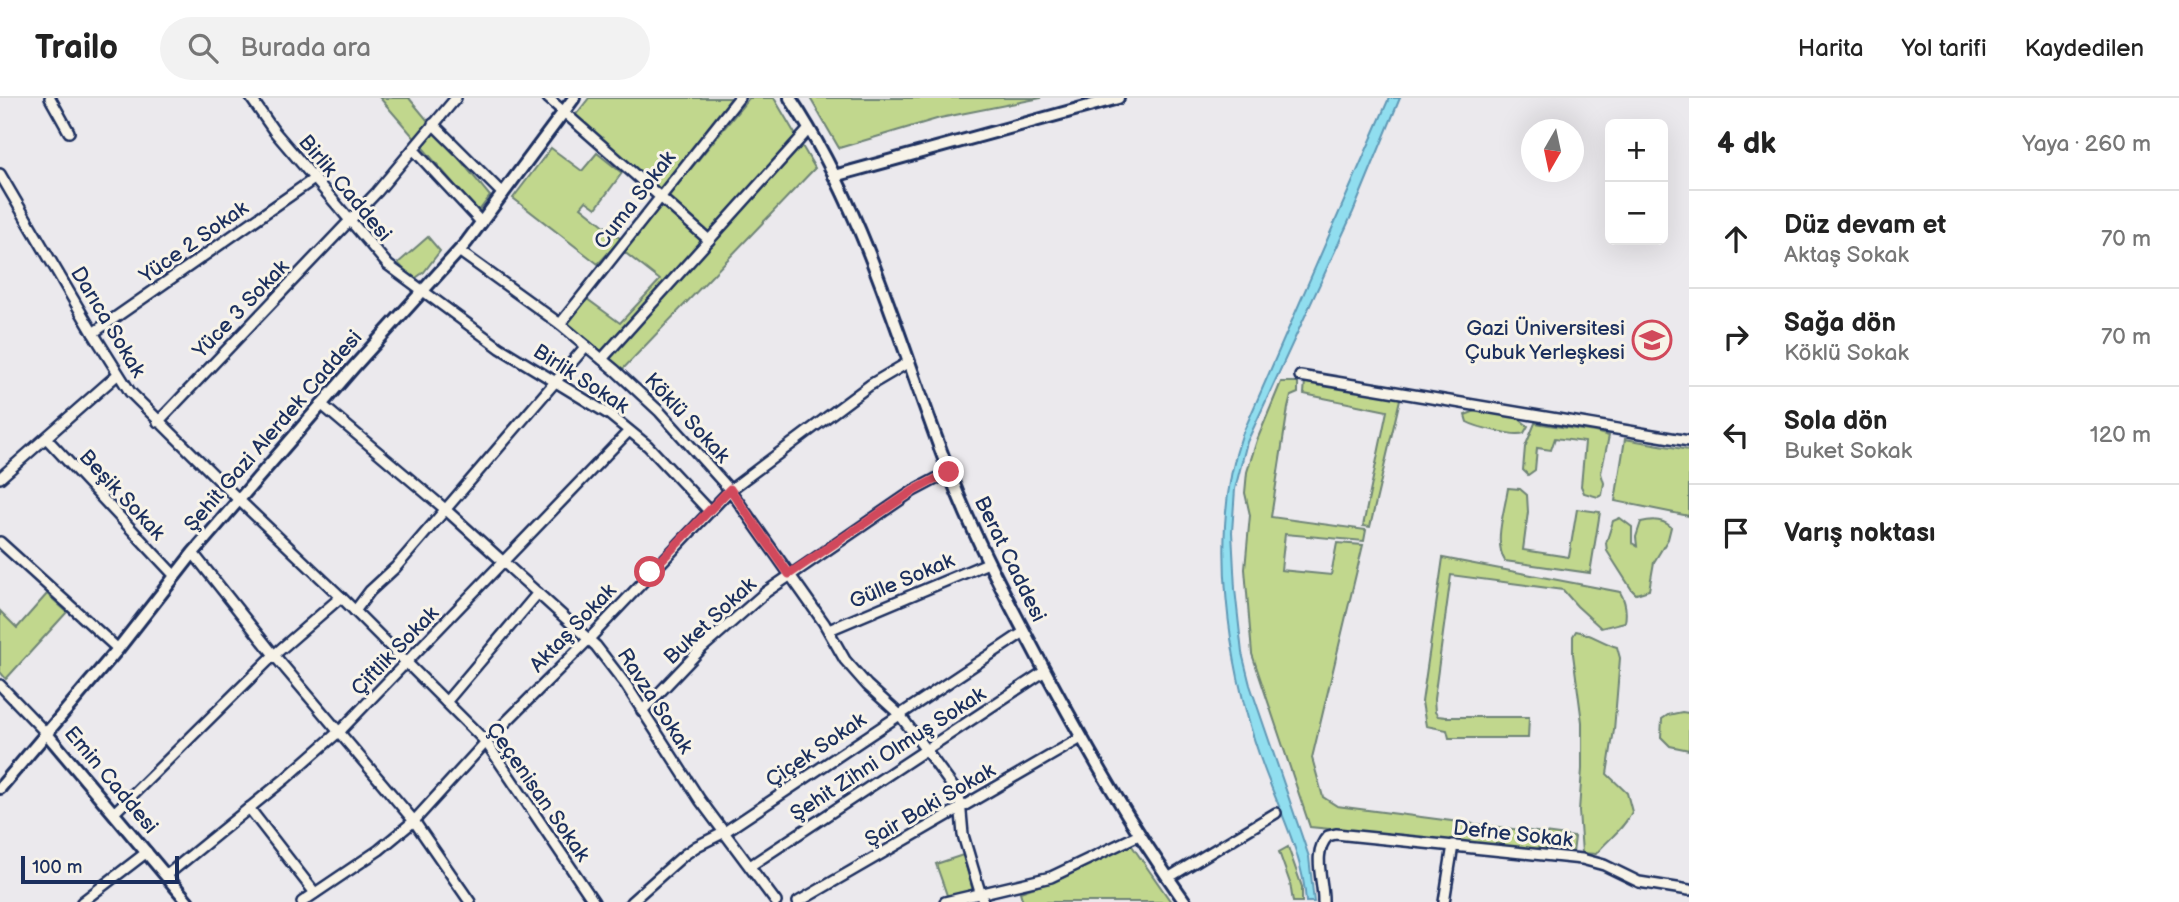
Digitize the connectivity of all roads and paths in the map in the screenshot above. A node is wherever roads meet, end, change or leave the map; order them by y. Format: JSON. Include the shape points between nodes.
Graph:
{"nodes":[{"id":1,"x":50,"y":98,"type":"edge"},
{"id":2,"x":251,"y":98,"type":"edge"},
{"id":3,"x":456,"y":98,"type":"edge"},
{"id":4,"x":548,"y":98,"type":"edge"},
{"id":5,"x":574,"y":98,"type":"edge"},
{"id":6,"x":739,"y":98,"type":"edge"},
{"id":7,"x":790,"y":98,"type":"edge"},
{"id":8,"x":1118,"y":98,"type":"edge"},
{"id":9,"x":564,"y":113,"type":"junction"},
{"id":10,"x":433,"y":124,"type":"junction"},
{"id":11,"x":809,"y":130,"type":"junction"},
{"id":12,"x":69,"y":132,"type":"dead end"},
{"id":13,"x":413,"y":149,"type":"junction"},
{"id":14,"x":0,"y":174,"type":"edge"},
{"id":15,"x":834,"y":176,"type":"junction"},
{"id":16,"x":314,"y":179,"type":"junction"},
{"id":17,"x":503,"y":194,"type":"junction"},
{"id":18,"x":659,"y":196,"type":"junction"},
{"id":19,"x":350,"y":221,"type":"junction"},
{"id":20,"x":482,"y":223,"type":"junction"},
{"id":21,"x":709,"y":240,"type":"junction"},
{"id":22,"x":459,"y":251,"type":"junction"},
{"id":23,"x":422,"y":292,"type":"junction"},
{"id":24,"x":560,"y":324,"type":"junction"},
{"id":25,"x":93,"y":334,"type":"junction"},
{"id":26,"x":586,"y":346,"type":"junction"},
{"id":27,"x":602,"y":359,"type":"junction"},
{"id":28,"x":909,"y":362,"type":"junction"},
{"id":29,"x":117,"y":374,"type":"junction"},
{"id":30,"x":1300,"y":376,"type":"dead end"},
{"id":31,"x":556,"y":383,"type":"junction"},
{"id":32,"x":321,"y":404,"type":"junction"},
{"id":33,"x":159,"y":422,"type":"junction"},
{"id":34,"x":629,"y":431,"type":"junction"},
{"id":35,"x":46,"y":438,"type":"junction"},
{"id":36,"x":1689,"y":440,"type":"edge"},
{"id":37,"x":949,"y":472,"type":"junction"},
{"id":38,"x":0,"y":478,"type":"edge"},
{"id":39,"x":730,"y":489,"type":"junction"},
{"id":40,"x":239,"y":500,"type":"junction"},
{"id":41,"x":445,"y":509,"type":"junction"},
{"id":42,"x":709,"y":511,"type":"junction"},
{"id":43,"x":0,"y":542,"type":"edge"},
{"id":44,"x":193,"y":553,"type":"junction"},
{"id":45,"x":504,"y":563,"type":"junction"},
{"id":46,"x":988,"y":563,"type":"junction"},
{"id":47,"x":789,"y":574,"type":"junction"},
{"id":48,"x":174,"y":575,"type":"junction"},
{"id":49,"x":538,"y":593,"type":"junction"},
{"id":50,"x":341,"y":597,"type":"junction"},
{"id":51,"x":355,"y":611,"type":"junction"},
{"id":52,"x":829,"y":630,"type":"junction"},
{"id":53,"x":1024,"y":632,"type":"junction"},
{"id":54,"x":589,"y":639,"type":"junction"},
{"id":55,"x":118,"y":649,"type":"junction"},
{"id":56,"x":274,"y":655,"type":"junction"},
{"id":57,"x":406,"y":663,"type":"junction"},
{"id":58,"x":1045,"y":671,"type":"junction"},
{"id":59,"x":0,"y":685,"type":"edge"},
{"id":60,"x":446,"y":702,"type":"junction"},
{"id":61,"x":642,"y":711,"type":"junction"},
{"id":62,"x":900,"y":715,"type":"junction"},
{"id":63,"x":340,"y":731,"type":"junction"},
{"id":64,"x":47,"y":734,"type":"junction"},
{"id":65,"x":1081,"y":738,"type":"junction"},
{"id":66,"x":486,"y":742,"type":"junction"},
{"id":67,"x":927,"y":750,"type":"junction"},
{"id":68,"x":0,"y":788,"type":"edge"},
{"id":69,"x":962,"y":807,"type":"junction"},
{"id":70,"x":249,"y":808,"type":"junction"},
{"id":71,"x":114,"y":813,"type":"junction"},
{"id":72,"x":1276,"y":813,"type":"dead end"},
{"id":73,"x":414,"y":821,"type":"junction"},
{"id":74,"x":723,"y":833,"type":"junction"},
{"id":75,"x":1139,"y":835,"type":"junction"},
{"id":76,"x":1453,"y":845,"type":"junction"},
{"id":77,"x":147,"y":852,"type":"junction"},
{"id":78,"x":750,"y":866,"type":"junction"},
{"id":79,"x":167,"y":876,"type":"junction"},
{"id":80,"x":1168,"y":878,"type":"junction"},
{"id":81,"x":1689,"y":890,"type":"edge"},
{"id":82,"x":315,"y":893,"type":"junction"},
{"id":83,"x":981,"y":898,"type":"edge"},
{"id":84,"x":82,"y":902,"type":"edge"},
{"id":85,"x":188,"y":902,"type":"edge"},
{"id":86,"x":302,"y":902,"type":"edge"},
{"id":87,"x":470,"y":902,"type":"edge"},
{"id":88,"x":594,"y":902,"type":"edge"},
{"id":89,"x":631,"y":902,"type":"edge"},
{"id":90,"x":776,"y":902,"type":"edge"},
{"id":91,"x":798,"y":902,"type":"edge"},
{"id":92,"x":945,"y":902,"type":"edge"},
{"id":93,"x":1185,"y":902,"type":"edge"},
{"id":94,"x":1323,"y":902,"type":"edge"},
{"id":95,"x":1444,"y":902,"type":"edge"}],
"edges":[{"from":1,"to":12,"type":"street"},
{"from":2,"to":16,"type":"street","name":"Birlik Caddesi"},
{"from":3,"to":10,"type":"street","name":"Yüce 3 Sokak"},
{"from":4,"to":9,"type":"street"},
{"from":5,"to":9,"type":"street","name":"Şehit Gazi Alerdek Caddesi"},
{"from":6,"to":18,"type":"street","name":"Cuma Sokak"},
{"from":7,"to":11,"type":"street","name":"Berat Caddesi"},
{"from":8,"to":15,"type":"street"},
{"from":9,"to":17,"type":"street","name":"Şehit Gazi Alerdek Caddesi"},
{"from":9,"to":18,"type":"street"},
{"from":10,"to":13,"type":"street","name":"Yüce 3 Sokak"},
{"from":10,"to":17,"type":"street"},
{"from":11,"to":15,"type":"street","name":"Berat Caddesi"},
{"from":11,"to":21,"type":"street"},
{"from":13,"to":19,"type":"street","name":"Yüce 3 Sokak"},
{"from":13,"to":20,"type":"street"},
{"from":14,"to":25,"type":"street","name":"Darıca Sokak"},
{"from":15,"to":28,"type":"street","name":"Berat Caddesi","via":[[878,275]]},
{"from":16,"to":19,"type":"street","name":"Birlik Caddesi"},
{"from":16,"to":25,"type":"street","name":"Yüce 2 Sokak"},
{"from":17,"to":20,"type":"street","name":"Şehit Gazi Alerdek Caddesi"},
{"from":18,"to":21,"type":"street"},
{"from":18,"to":24,"type":"street","name":"Cuma Sokak"},
{"from":19,"to":23,"type":"street","name":"Birlik Caddesi","via":[[388,265]]},
{"from":19,"to":33,"type":"street","name":"Yüce 3 Sokak"},
{"from":20,"to":22,"type":"street","name":"Şehit Gazi Alerdek Caddesi"},
{"from":21,"to":27,"type":"street"},
{"from":22,"to":23,"type":"street","name":"Şehit Gazi Alerdek Caddesi"},
{"from":22,"to":24,"type":"street","name":"Köklü Sokak"},
{"from":23,"to":31,"type":"street","name":"Birlik Sokak"},
{"from":23,"to":32,"type":"street","name":"Şehit Gazi Alerdek Caddesi"},
{"from":24,"to":26,"type":"street","name":"Köklü Sokak"},
{"from":25,"to":29,"type":"street","name":"Darıca Sokak"},
{"from":26,"to":27,"type":"street","name":"Köklü Sokak"},
{"from":26,"to":31,"type":"street"},
{"from":27,"to":39,"type":"street","name":"Köklü Sokak","via":[[660,412]]},
{"from":28,"to":37,"type":"street","name":"Berat Caddesi"},
{"from":28,"to":39,"type":"street","name":"Aktaş Sokak","via":[[870,385]]},
{"from":29,"to":33,"type":"street","name":"Darıca Sokak"},
{"from":29,"to":35,"type":"street"},
{"from":30,"to":36,"type":"street"},
{"from":31,"to":34,"type":"street","name":"Birlik Sokak"},
{"from":31,"to":41,"type":"street"},
{"from":32,"to":40,"type":"street","name":"Şehit Gazi Alerdek Caddesi"},
{"from":32,"to":41,"type":"street","name":"Ravza Sokak"},
{"from":33,"to":40,"type":"street","name":"Darıca Sokak"},
{"from":34,"to":42,"type":"street","name":"Birlik Sokak"},
{"from":34,"to":45,"type":"street","name":"Çiftlik Sokak"},
{"from":35,"to":38,"type":"street"},
{"from":35,"to":48,"type":"street","name":"Beşik Sokak"},
{"from":37,"to":46,"type":"street","name":"Berat Caddesi"},
{"from":37,"to":47,"type":"street","name":"Buket Sokak"},
{"from":39,"to":42,"type":"street","name":"Aktaş Sokak"},
{"from":39,"to":47,"type":"street","name":"Köklü Sokak"},
{"from":40,"to":44,"type":"street","name":"Şehit Gazi Alerdek Caddesi"},
{"from":40,"to":50,"type":"street","name":"Çeçenisan Sokak"},
{"from":41,"to":45,"type":"street","name":"Ravza Sokak"},
{"from":41,"to":51,"type":"street"},
{"from":42,"to":54,"type":"street","name":"Aktaş Sokak"},
{"from":43,"to":55,"type":"street"},
{"from":44,"to":48,"type":"street","name":"Şehit Gazi Alerdek Caddesi"},
{"from":44,"to":56,"type":"street"},
{"from":45,"to":49,"type":"street","name":"Ravza Sokak"},
{"from":45,"to":57,"type":"street","name":"Çiftlik Sokak"},
{"from":46,"to":52,"type":"street","name":"Gülle Sokak"},
{"from":46,"to":53,"type":"street","name":"Berat Caddesi"},
{"from":47,"to":52,"type":"street","name":"Köklü Sokak"},
{"from":47,"to":61,"type":"street","name":"Buket Sokak","via":[[729,622]]},
{"from":48,"to":55,"type":"street","name":"Şehit Gazi Alerdek Caddesi"},
{"from":49,"to":54,"type":"street","name":"Ravza Sokak"},
{"from":49,"to":60,"type":"street"},
{"from":50,"to":51,"type":"street","name":"Çeçenisan Sokak"},
{"from":50,"to":56,"type":"street"},
{"from":51,"to":57,"type":"street","name":"Çeçenisan Sokak"},
{"from":52,"to":62,"type":"street","name":"Köklü Sokak","via":[[850,667]]},
{"from":53,"to":58,"type":"street","name":"Berat Caddesi"},
{"from":53,"to":62,"type":"street","name":"Çiçek Sokak"},
{"from":54,"to":61,"type":"street","name":"Ravza Sokak"},
{"from":54,"to":66,"type":"street","name":"Aktaş Sokak"},
{"from":55,"to":64,"type":"street","name":"Şehit Gazi Alerdek Caddesi"},
{"from":56,"to":63,"type":"street"},
{"from":56,"to":71,"type":"street"},
{"from":57,"to":60,"type":"street","name":"Çeçenisan Sokak"},
{"from":57,"to":63,"type":"street","name":"Çiftlik Sokak"},
{"from":58,"to":65,"type":"street","name":"Berat Caddesi"},
{"from":58,"to":67,"type":"street","name":"Şehit Zihni Olmuş Sokak"},
{"from":59,"to":64,"type":"street","name":"Emin Caddesi"},
{"from":60,"to":66,"type":"street","name":"Çeçenisan Sokak"},
{"from":61,"to":74,"type":"street","name":"Ravza Sokak"},
{"from":62,"to":67,"type":"street","name":"Köklü Sokak"},
{"from":62,"to":74,"type":"street","name":"Çiçek Sokak"},
{"from":63,"to":70,"type":"street","name":"Çiftlik Sokak"},
{"from":63,"to":73,"type":"street"},
{"from":64,"to":68,"type":"street","name":"Şehit Gazi Alerdek Caddesi"},
{"from":64,"to":71,"type":"street","name":"Emin Caddesi"},
{"from":65,"to":69,"type":"street","name":"Şair Baki Sokak"},
{"from":65,"to":75,"type":"street","name":"Berat Caddesi"},
{"from":66,"to":73,"type":"street","name":"Aktaş Sokak"},
{"from":66,"to":88,"type":"street","name":"Çeçenisan Sokak"},
{"from":67,"to":69,"type":"street","name":"Köklü Sokak"},
{"from":67,"to":78,"type":"street","name":"Şehit Zihni Olmuş Sokak"},
{"from":69,"to":83,"type":"street","name":"Köklü Sokak","via":[[964,835]]},
{"from":69,"to":91,"type":"street","name":"Şair Baki Sokak"},
{"from":70,"to":79,"type":"street","name":"Çiftlik Sokak"},
{"from":70,"to":82,"type":"street"},
{"from":71,"to":77,"type":"street","name":"Emin Caddesi"},
{"from":72,"to":80,"type":"street"},
{"from":73,"to":82,"type":"street","name":"Aktaş Sokak"},
{"from":73,"to":87,"type":"street"},
{"from":74,"to":78,"type":"street","name":"Ravza Sokak"},
{"from":74,"to":89,"type":"street","name":"Çiçek Sokak","via":[[684,855]]},
{"from":75,"to":80,"type":"street","name":"Berat Caddesi"},
{"from":75,"to":83,"type":"street","via":[[1060,873]]},
{"from":76,"to":81,"type":"street","name":"Defne Sokak","via":[[1582,859],[1639,882]]},
{"from":76,"to":94,"type":"street","name":"Defne Sokak","via":[[1328,836],[1320,856]]},
{"from":76,"to":95,"type":"street"},
{"from":77,"to":79,"type":"street","name":"Emin Caddesi"},
{"from":77,"to":84,"type":"street"},
{"from":78,"to":90,"type":"street","name":"Ravza Sokak"},
{"from":79,"to":85,"type":"street","name":"Emin Caddesi"},
{"from":80,"to":93,"type":"street","name":"Berat Caddesi"},
{"from":82,"to":86,"type":"street","name":"Aktaş Sokak"},
{"from":83,"to":92,"type":"street"}]}
